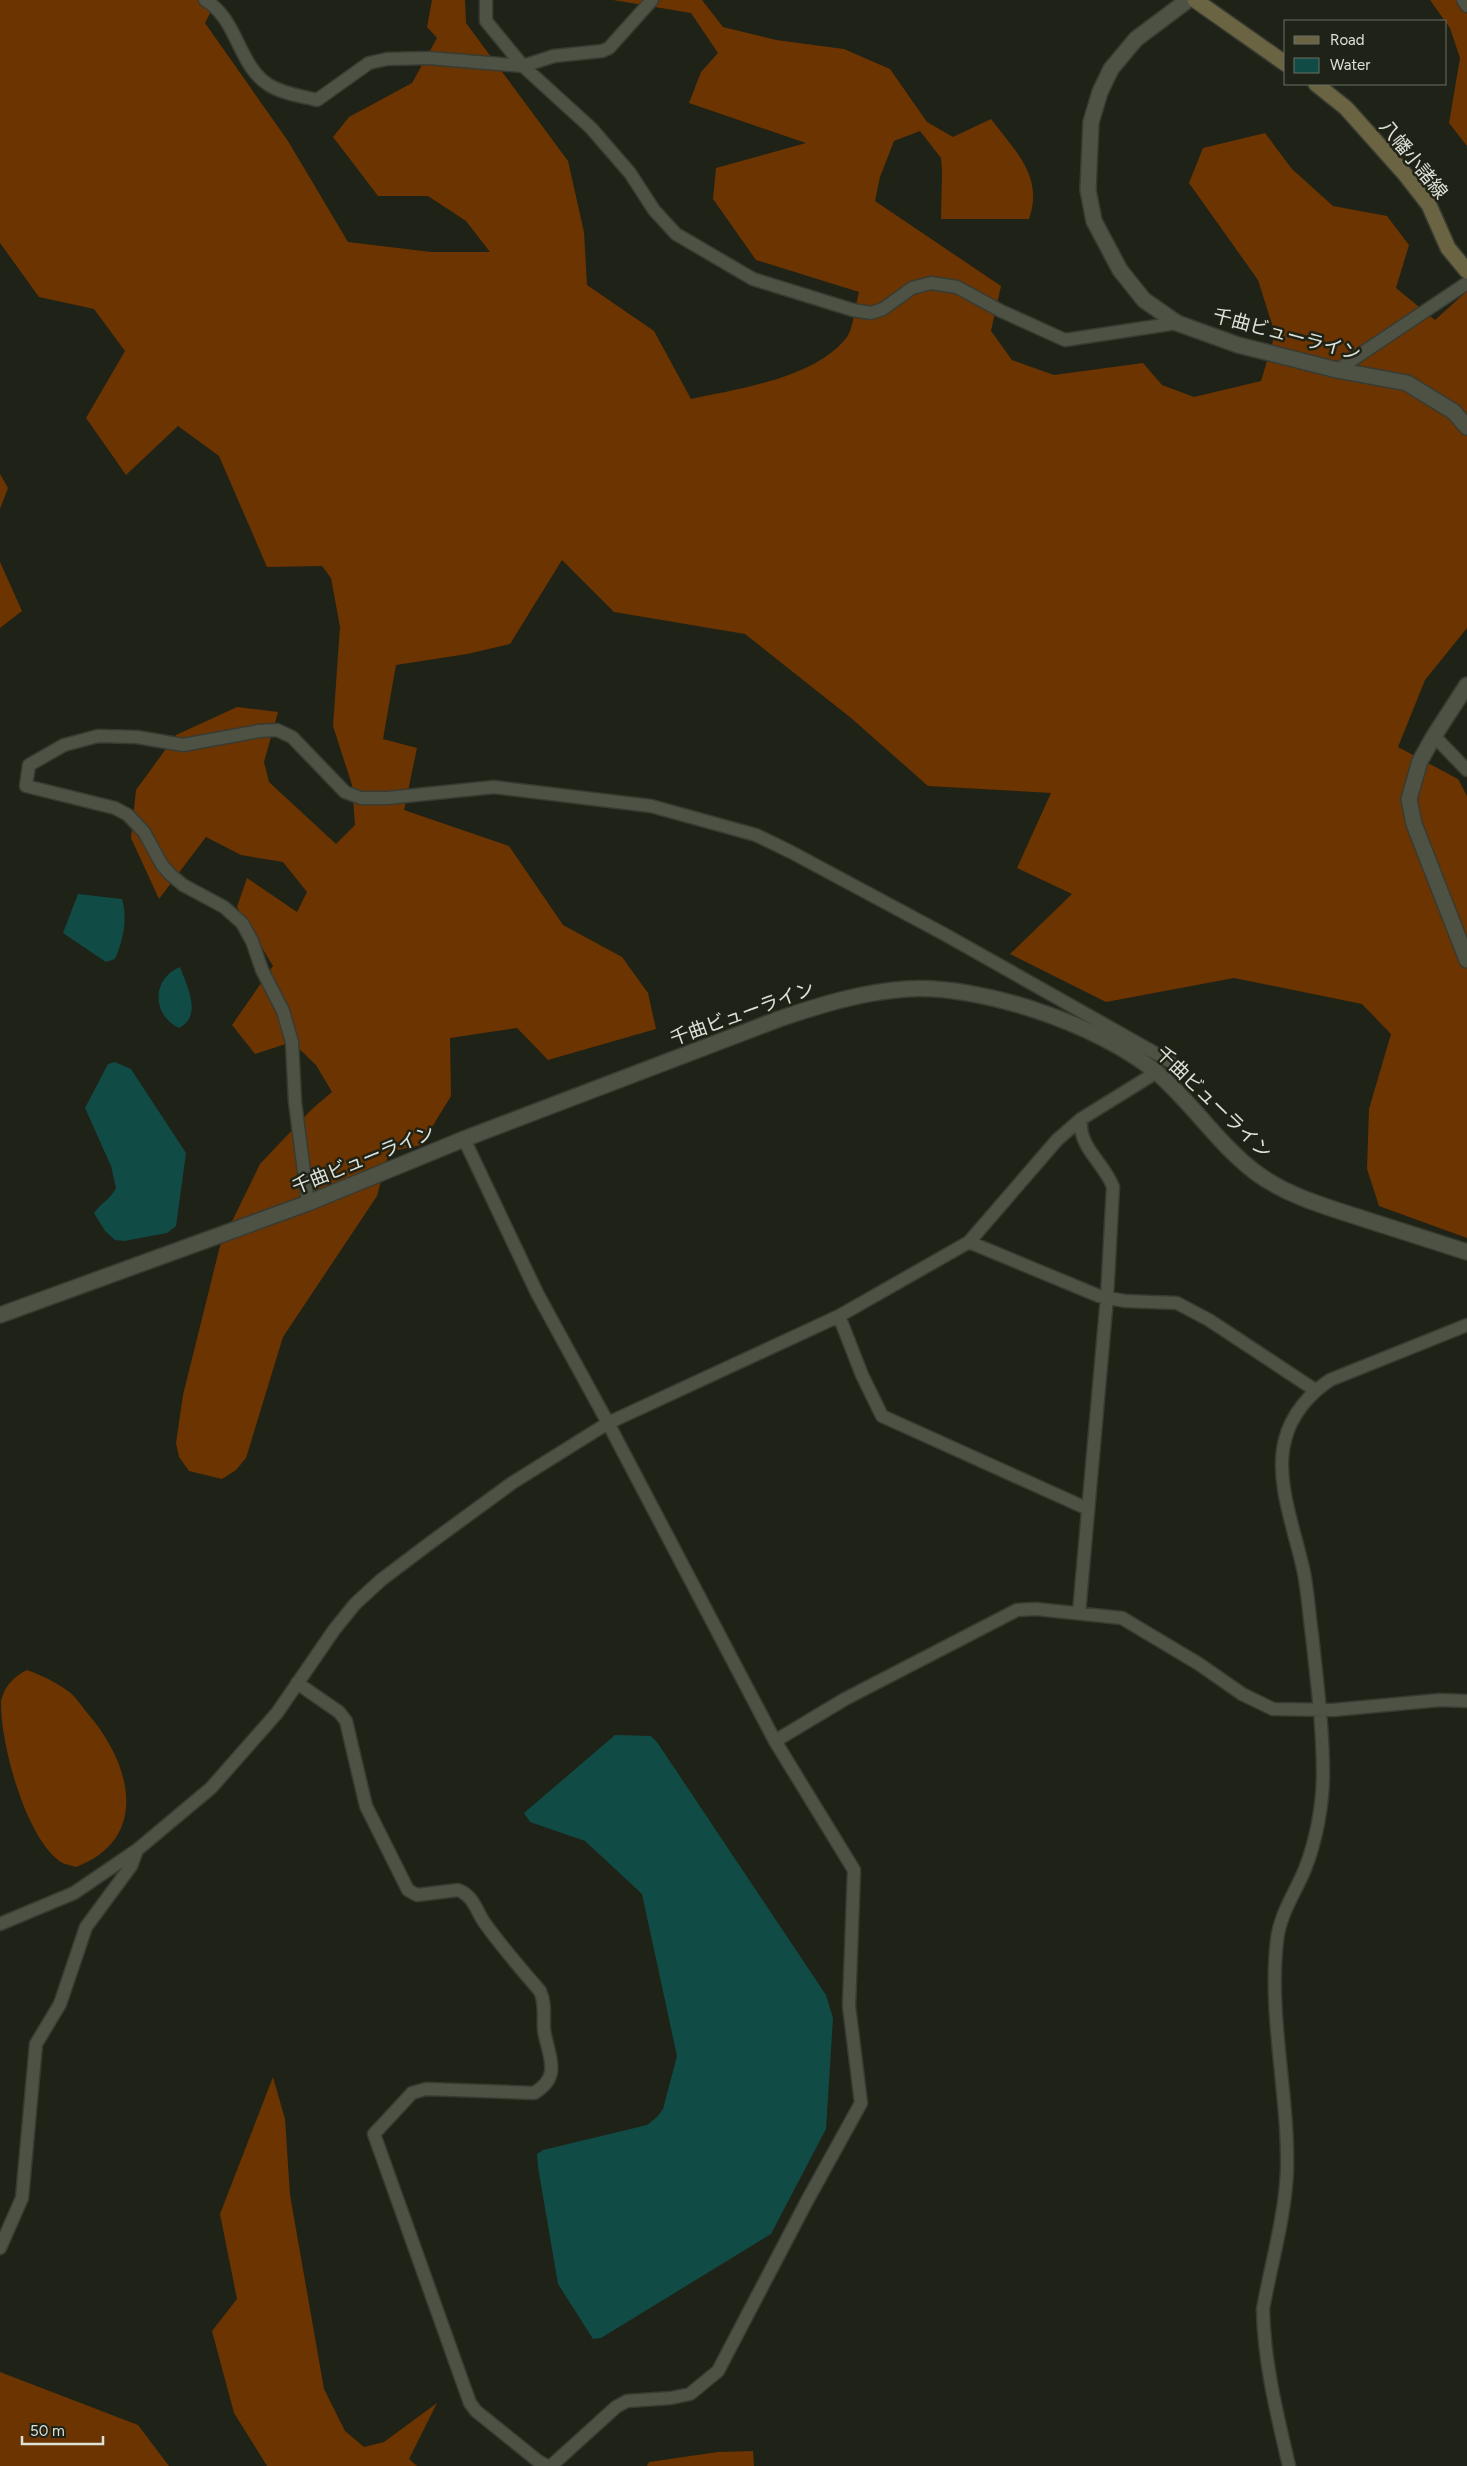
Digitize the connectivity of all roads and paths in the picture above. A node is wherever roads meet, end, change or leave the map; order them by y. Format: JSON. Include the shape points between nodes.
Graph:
{"nodes":[{"id":1,"x":205,"y":0,"type":"edge"},
{"id":2,"x":486,"y":0,"type":"edge"},
{"id":3,"x":652,"y":0,"type":"edge"},
{"id":4,"x":1188,"y":0,"type":"edge"},
{"id":5,"x":1195,"y":0,"type":"edge"},
{"id":6,"x":1463,"y":0,"type":"edge"},
{"id":7,"x":1467,"y":6,"type":"edge"},
{"id":8,"x":1284,"y":63,"type":"edge"},
{"id":9,"x":523,"y":66,"type":"junction"},
{"id":10,"x":1317,"y":85,"type":"edge"},
{"id":11,"x":1467,"y":271,"type":"edge"},
{"id":12,"x":1467,"y":283,"type":"edge"},
{"id":13,"x":1177,"y":323,"type":"junction"},
{"id":14,"x":1337,"y":370,"type":"junction"},
{"id":15,"x":1467,"y":427,"type":"edge"},
{"id":16,"x":1467,"y":685,"type":"edge"},
{"id":17,"x":1434,"y":736,"type":"junction"},
{"id":18,"x":1467,"y":770,"type":"edge"},
{"id":19,"x":1467,"y":960,"type":"edge"},
{"id":20,"x":1171,"y":1062,"type":"dead end"},
{"id":21,"x":1157,"y":1072,"type":"junction"},
{"id":22,"x":1081,"y":1119,"type":"junction"},
{"id":23,"x":464,"y":1139,"type":"junction"},
{"id":24,"x":308,"y":1203,"type":"junction"},
{"id":25,"x":968,"y":1242,"type":"junction"},
{"id":26,"x":1467,"y":1252,"type":"edge"},
{"id":27,"x":1107,"y":1298,"type":"junction"},
{"id":28,"x":0,"y":1315,"type":"edge"},
{"id":29,"x":839,"y":1316,"type":"junction"},
{"id":30,"x":1467,"y":1325,"type":"edge"},
{"id":31,"x":1316,"y":1390,"type":"junction"},
{"id":32,"x":608,"y":1423,"type":"junction"},
{"id":33,"x":1088,"y":1509,"type":"junction"},
{"id":34,"x":1079,"y":1613,"type":"junction"},
{"id":35,"x":297,"y":1683,"type":"junction"},
{"id":36,"x":1467,"y":1701,"type":"edge"},
{"id":37,"x":1319,"y":1710,"type":"junction"},
{"id":38,"x":775,"y":1741,"type":"junction"},
{"id":39,"x":138,"y":1850,"type":"junction"},
{"id":40,"x":0,"y":1924,"type":"edge"},
{"id":41,"x":0,"y":2248,"type":"edge"},
{"id":42,"x":1289,"y":2466,"type":"edge"}],
"edges":[{"from":1,"to":9,"type":"street","via":[[229,24],[251,66],[268,85],[317,100],[369,63],[387,59],[429,58]]},
{"from":2,"to":9,"type":"street","via":[[486,21]]},
{"from":3,"to":9,"type":"street","via":[[609,48],[554,56]]},
{"from":4,"to":13,"type":"street","name":"千曲ビューライン","via":[[1136,39],[1111,69],[1091,122],[1089,145],[1088,190],[1094,221],[1120,270],[1144,300]]},
{"from":5,"to":8,"type":"main road"},
{"from":6,"to":7,"type":"street"},
{"from":9,"to":13,"type":"street","via":[[591,128],[676,234],[753,279],[871,313],[912,288],[931,283],[957,287],[1000,311],[1065,340]]},
{"from":10,"to":11,"type":"main road","name":"八幡小諸線","via":[[1346,108],[1404,173],[1429,205],[1448,248]]},
{"from":12,"to":14,"type":"street"},
{"from":13,"to":14,"type":"street","name":"千曲ビューライン","via":[[1238,345]]},
{"from":14,"to":15,"type":"street","name":"千曲ビューライン","via":[[1407,383],[1454,412]]},
{"from":16,"to":17,"type":"street"},
{"from":17,"to":18,"type":"street"},
{"from":17,"to":19,"type":"street","via":[[1420,761],[1409,799],[1414,824]]},
{"from":20,"to":24,"type":"street","via":[[791,852],[756,835],[651,806],[494,787],[396,798],[361,798],[345,792],[292,737],[277,730],[182,745],[137,737],[98,736],[64,745],[29,765],[26,786],[115,808],[128,815],[144,832],[171,875],[242,923],[283,1011],[292,1042],[295,1102]]},
{"from":21,"to":22,"type":"street"},
{"from":21,"to":23,"type":"street","name":"千曲ビューライン","via":[[1137,1057],[1068,1022],[1000,1000],[936,989],[905,989],[824,1004],[779,1019]]},
{"from":21,"to":26,"type":"street","name":"千曲ビューライン","via":[[1232,1151],[1255,1172],[1282,1188],[1311,1202]]},
{"from":22,"to":25,"type":"street","via":[[1057,1140]]},
{"from":22,"to":27,"type":"street","via":[[1080,1127],[1090,1154],[1113,1187]]},
{"from":23,"to":24,"type":"street","name":"千曲ビューライン"},
{"from":23,"to":32,"type":"street","via":[[537,1293]]},
{"from":24,"to":28,"type":"street","name":"千曲ビューライン"},
{"from":25,"to":27,"type":"street"},
{"from":25,"to":29,"type":"street"},
{"from":27,"to":31,"type":"street","via":[[1177,1303],[1209,1320]]},
{"from":27,"to":33,"type":"street"},
{"from":29,"to":32,"type":"street"},
{"from":29,"to":33,"type":"street","via":[[882,1416]]},
{"from":30,"to":31,"type":"street","via":[[1330,1380]]},
{"from":31,"to":37,"type":"street","via":[[1294,1418],[1285,1440],[1283,1457],[1291,1524],[1304,1573]]},
{"from":32,"to":35,"type":"street","via":[[512,1483],[381,1580],[355,1604]]},
{"from":32,"to":38,"type":"street"},
{"from":33,"to":34,"type":"street"},
{"from":34,"to":37,"type":"street","via":[[1122,1618],[1265,1707],[1273,1710]]},
{"from":34,"to":38,"type":"street","via":[[1036,1608],[1017,1610],[845,1699]]},
{"from":35,"to":38,"type":"street","via":[[339,1712],[346,1721],[370,1817],[408,1890],[417,1895],[464,1892],[544,1999],[544,2030],[552,2068],[546,2084],[540,2089],[534,2093],[426,2089],[412,2093],[374,2134],[470,2403],[547,2466],[557,2462],[616,2407],[627,2401],[690,2394],[718,2371],[861,2103],[849,2006],[854,1870]]},
{"from":35,"to":39,"type":"street","via":[[277,1714],[211,1788]]},
{"from":36,"to":37,"type":"street","via":[[1440,1700]]},
{"from":37,"to":42,"type":"street","via":[[1323,1776],[1317,1822],[1306,1867],[1281,1919],[1276,1957],[1287,2174],[1263,2309],[1273,2400]]},
{"from":39,"to":40,"type":"street","via":[[74,1893]]},
{"from":39,"to":41,"type":"street","via":[[131,1866],[86,1927],[60,2004],[36,2044],[22,2198]]}]}
